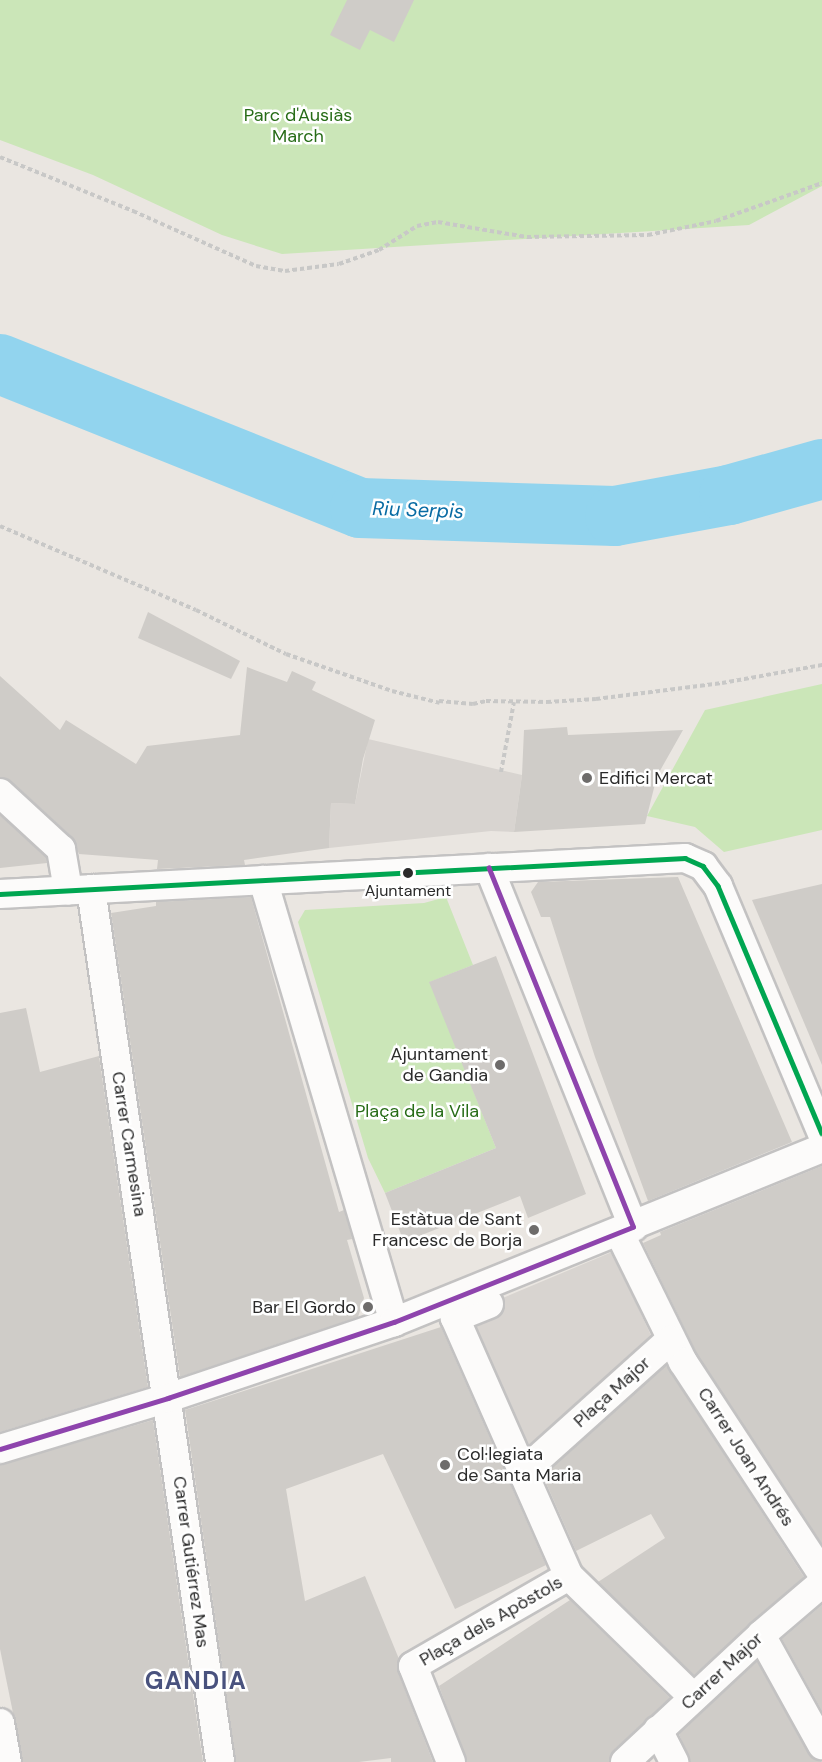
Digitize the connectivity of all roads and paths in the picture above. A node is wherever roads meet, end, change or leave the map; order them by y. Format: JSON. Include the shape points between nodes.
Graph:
{"nodes":[{"id":1,"x":0,"y":157,"type":"edge"},
{"id":2,"x":822,"y":183,"type":"edge"},
{"id":3,"x":0,"y":526,"type":"edge"},
{"id":4,"x":822,"y":665,"type":"edge"},
{"id":5,"x":514,"y":702,"type":"junction"},
{"id":6,"x":501,"y":772,"type":"dead end"},
{"id":7,"x":0,"y":793,"type":"edge"},
{"id":8,"x":489,"y":868,"type":"junction"},
{"id":9,"x":263,"y":880,"type":"junction"},
{"id":10,"x":80,"y":890,"type":"junction"},
{"id":11,"x":0,"y":894,"type":"edge"},
{"id":12,"x":822,"y":1133,"type":"edge"},
{"id":13,"x":822,"y":1148,"type":"edge"},
{"id":14,"x":626,"y":1235,"type":"junction"},
{"id":15,"x":451,"y":1310,"type":"junction"},
{"id":16,"x":394,"y":1322,"type":"junction"},
{"id":17,"x":670,"y":1340,"type":"junction"},
{"id":18,"x":168,"y":1398,"type":"junction"},
{"id":19,"x":0,"y":1449,"type":"edge"},
{"id":20,"x":522,"y":1473,"type":"junction"},
{"id":21,"x":822,"y":1574,"type":"edge"},
{"id":22,"x":569,"y":1576,"type":"junction"},
{"id":23,"x":822,"y":1583,"type":"edge"},
{"id":24,"x":761,"y":1635,"type":"junction"},
{"id":25,"x":693,"y":1697,"type":"junction"},
{"id":26,"x":0,"y":1723,"type":"edge"},
{"id":27,"x":658,"y":1730,"type":"junction"},
{"id":28,"x":822,"y":1745,"type":"edge"},
{"id":29,"x":7,"y":1762,"type":"edge"},
{"id":30,"x":220,"y":1762,"type":"edge"},
{"id":31,"x":451,"y":1762,"type":"edge"},
{"id":32,"x":625,"y":1762,"type":"edge"},
{"id":33,"x":674,"y":1762,"type":"edge"}],
"edges":[{"from":1,"to":2,"type":"path","via":[[256,266],[285,271],[339,264],[379,250],[417,225],[438,222],[527,237],[648,235],[716,221]]},
{"from":3,"to":5,"type":"path","via":[[196,610],[286,654],[338,673],[440,703]]},
{"from":4,"to":5,"type":"path","via":[[596,699]]},
{"from":5,"to":6,"type":"path"},
{"from":7,"to":10,"type":"street","name":"Carrer Carmesina","via":[[61,849]]},
{"from":8,"to":9,"type":"street"},
{"from":8,"to":12,"type":"street","via":[[662,858],[685,858],[704,866],[718,886]]},
{"from":8,"to":14,"type":"street"},
{"from":9,"to":10,"type":"street"},
{"from":9,"to":16,"type":"street"},
{"from":10,"to":11,"type":"street"},
{"from":10,"to":18,"type":"street","name":"Carrer Carmesina"},
{"from":13,"to":14,"type":"street"},
{"from":14,"to":15,"type":"street"},
{"from":14,"to":17,"type":"street"},
{"from":15,"to":16,"type":"street"},
{"from":15,"to":20,"type":"street"},
{"from":16,"to":18,"type":"street"},
{"from":17,"to":20,"type":"street","name":"Plaça Major"},
{"from":17,"to":21,"type":"street","name":"Carrer Joan Andrés"},
{"from":18,"to":19,"type":"street"},
{"from":18,"to":30,"type":"street","name":"Carrer Gutiérrez Mas"},
{"from":20,"to":22,"type":"street"},
{"from":22,"to":25,"type":"street"},
{"from":22,"to":31,"type":"street","name":"Plaça dels Apòstols","via":[[413,1666]]},
{"from":23,"to":24,"type":"street","name":"Carrer Major"},
{"from":24,"to":25,"type":"street","name":"Carrer Major"},
{"from":24,"to":28,"type":"street"},
{"from":25,"to":27,"type":"street","name":"Carrer Major"},
{"from":26,"to":29,"type":"street"},
{"from":27,"to":32,"type":"street","name":"Carrer Major"},
{"from":27,"to":33,"type":"street"}]}
